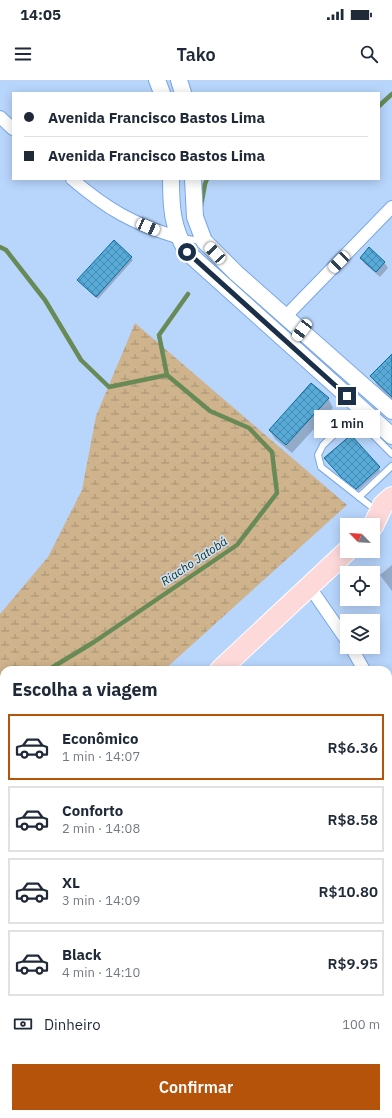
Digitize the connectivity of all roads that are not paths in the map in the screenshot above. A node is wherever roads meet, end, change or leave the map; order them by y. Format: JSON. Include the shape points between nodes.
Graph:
{"nodes":[{"id":1,"x":157,"y":80,"type":"edge"},
{"id":2,"x":179,"y":80,"type":"edge"},
{"id":3,"x":162,"y":92,"type":"edge"},
{"id":4,"x":183,"y":92,"type":"edge"},
{"id":5,"x":0,"y":118,"type":"edge"},
{"id":6,"x":12,"y":128,"type":"edge"},
{"id":7,"x":73,"y":180,"type":"edge"},
{"id":8,"x":171,"y":180,"type":"edge"},
{"id":9,"x":193,"y":180,"type":"edge"},
{"id":10,"x":392,"y":207,"type":"edge"},
{"id":11,"x":177,"y":237,"type":"junction"},
{"id":12,"x":204,"y":241,"type":"junction"},
{"id":13,"x":286,"y":316,"type":"junction"},
{"id":14,"x":302,"y":330,"type":"junction"},
{"id":15,"x":291,"y":346,"type":"junction"},
{"id":16,"x":392,"y":411,"type":"edge"},
{"id":17,"x":392,"y":436,"type":"edge"},
{"id":18,"x":392,"y":454,"type":"edge"},
{"id":19,"x":392,"y":466,"type":"edge"},
{"id":20,"x":359,"y":497,"type":"junction"},
{"id":21,"x":383,"y":513,"type":"edge"},
{"id":22,"x":340,"y":557,"type":"edge"},
{"id":23,"x":309,"y":586,"type":"junction"},
{"id":24,"x":340,"y":631,"type":"edge"},
{"id":25,"x":355,"y":654,"type":"edge"},
{"id":26,"x":224,"y":666,"type":"edge"},
{"id":27,"x":362,"y":666,"type":"edge"}],
"edges":[{"from":1,"to":3,"type":"street"},
{"from":2,"to":4,"type":"street"},
{"from":5,"to":6,"type":"street"},
{"from":7,"to":11,"type":"street","via":[[95,199],[126,218]]},
{"from":8,"to":11,"type":"street"},
{"from":9,"to":12,"type":"street","via":[[195,217]]},
{"from":10,"to":13,"type":"street"},
{"from":11,"to":12,"type":"lane"},
{"from":11,"to":15,"type":"street","via":[[194,259]]},
{"from":12,"to":13,"type":"street","via":[[236,273]]},
{"from":13,"to":14,"type":"street"},
{"from":14,"to":15,"type":"street"},
{"from":14,"to":16,"type":"street"},
{"from":15,"to":17,"type":"street"},
{"from":18,"to":20,"type":"lane","via":[[372,434],[356,424],[342,426],[323,445],[318,455],[321,467]]},
{"from":19,"to":20,"type":"lane"},
{"from":20,"to":21,"type":"lane"},
{"from":22,"to":23,"type":"main road"},
{"from":23,"to":24,"type":"street"},
{"from":23,"to":26,"type":"main road"},
{"from":25,"to":27,"type":"street"}]}
